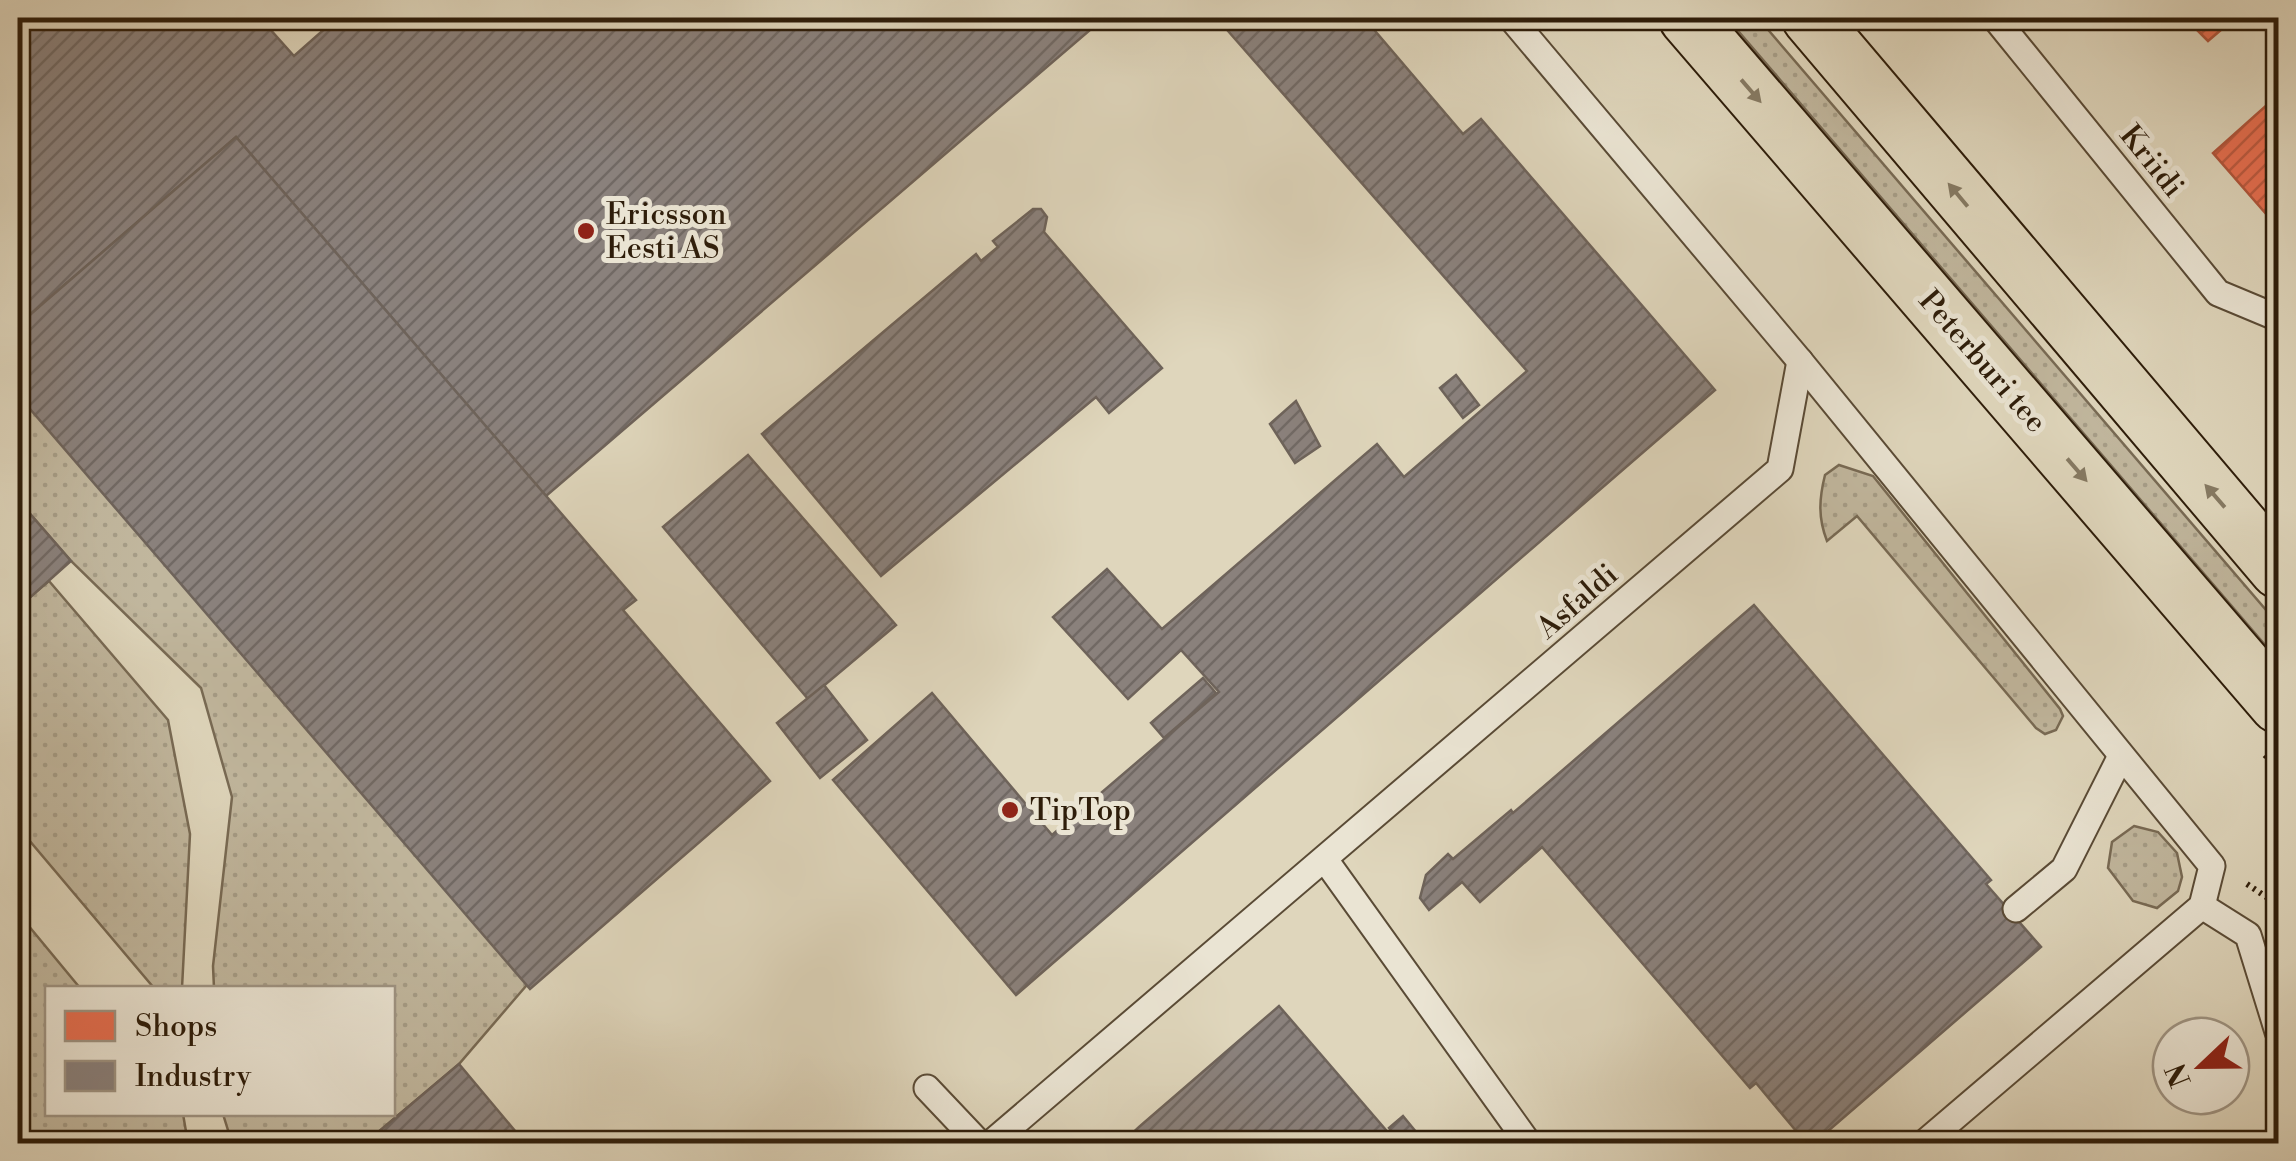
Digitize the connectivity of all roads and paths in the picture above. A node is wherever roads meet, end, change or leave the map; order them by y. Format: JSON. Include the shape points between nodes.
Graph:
{"nodes":[{"id":1,"x":1511,"y":18,"type":"edge"},
{"id":2,"x":1687,"y":18,"type":"edge"},
{"id":3,"x":1810,"y":18,"type":"edge"},
{"id":4,"x":1995,"y":18,"type":"edge"},
{"id":5,"x":2278,"y":318,"type":"edge"},
{"id":6,"x":1800,"y":361,"type":"junction"},
{"id":7,"x":2278,"y":570,"type":"edge"},
{"id":8,"x":2278,"y":705,"type":"edge"},
{"id":9,"x":2121,"y":756,"type":"junction"},
{"id":10,"x":1326,"y":860,"type":"junction"},
{"id":11,"x":2202,"y":906,"type":"junction"},
{"id":12,"x":2016,"y":910,"type":"dead end"},
{"id":13,"x":2278,"y":1032,"type":"edge"},
{"id":14,"x":927,"y":1088,"type":"dead end"},
{"id":15,"x":980,"y":1144,"type":"edge"},
{"id":16,"x":990,"y":1144,"type":"edge"},
{"id":17,"x":1529,"y":1144,"type":"edge"},
{"id":18,"x":1922,"y":1144,"type":"edge"}],
"edges":[{"from":1,"to":6,"type":"lane"},
{"from":2,"to":8,"type":"highway","name":"Peterburi tee","one_way":true},
{"from":7,"to":3,"type":"highway","one_way":true},
{"from":4,"to":5,"type":"lane","name":"Kriidi","via":[[2218,294]]},
{"from":6,"to":9,"type":"lane"},
{"from":6,"to":10,"type":"lane","name":"Asfaldi","via":[[1780,470]]},
{"from":9,"to":11,"type":"lane","via":[[2212,866]]},
{"from":9,"to":12,"type":"lane","via":[[2064,869]]},
{"from":10,"to":16,"type":"lane","name":"Asfaldi"},
{"from":10,"to":17,"type":"lane"},
{"from":11,"to":13,"type":"lane","via":[[2248,936]]},
{"from":11,"to":18,"type":"lane"},
{"from":14,"to":15,"type":"lane"}]}
